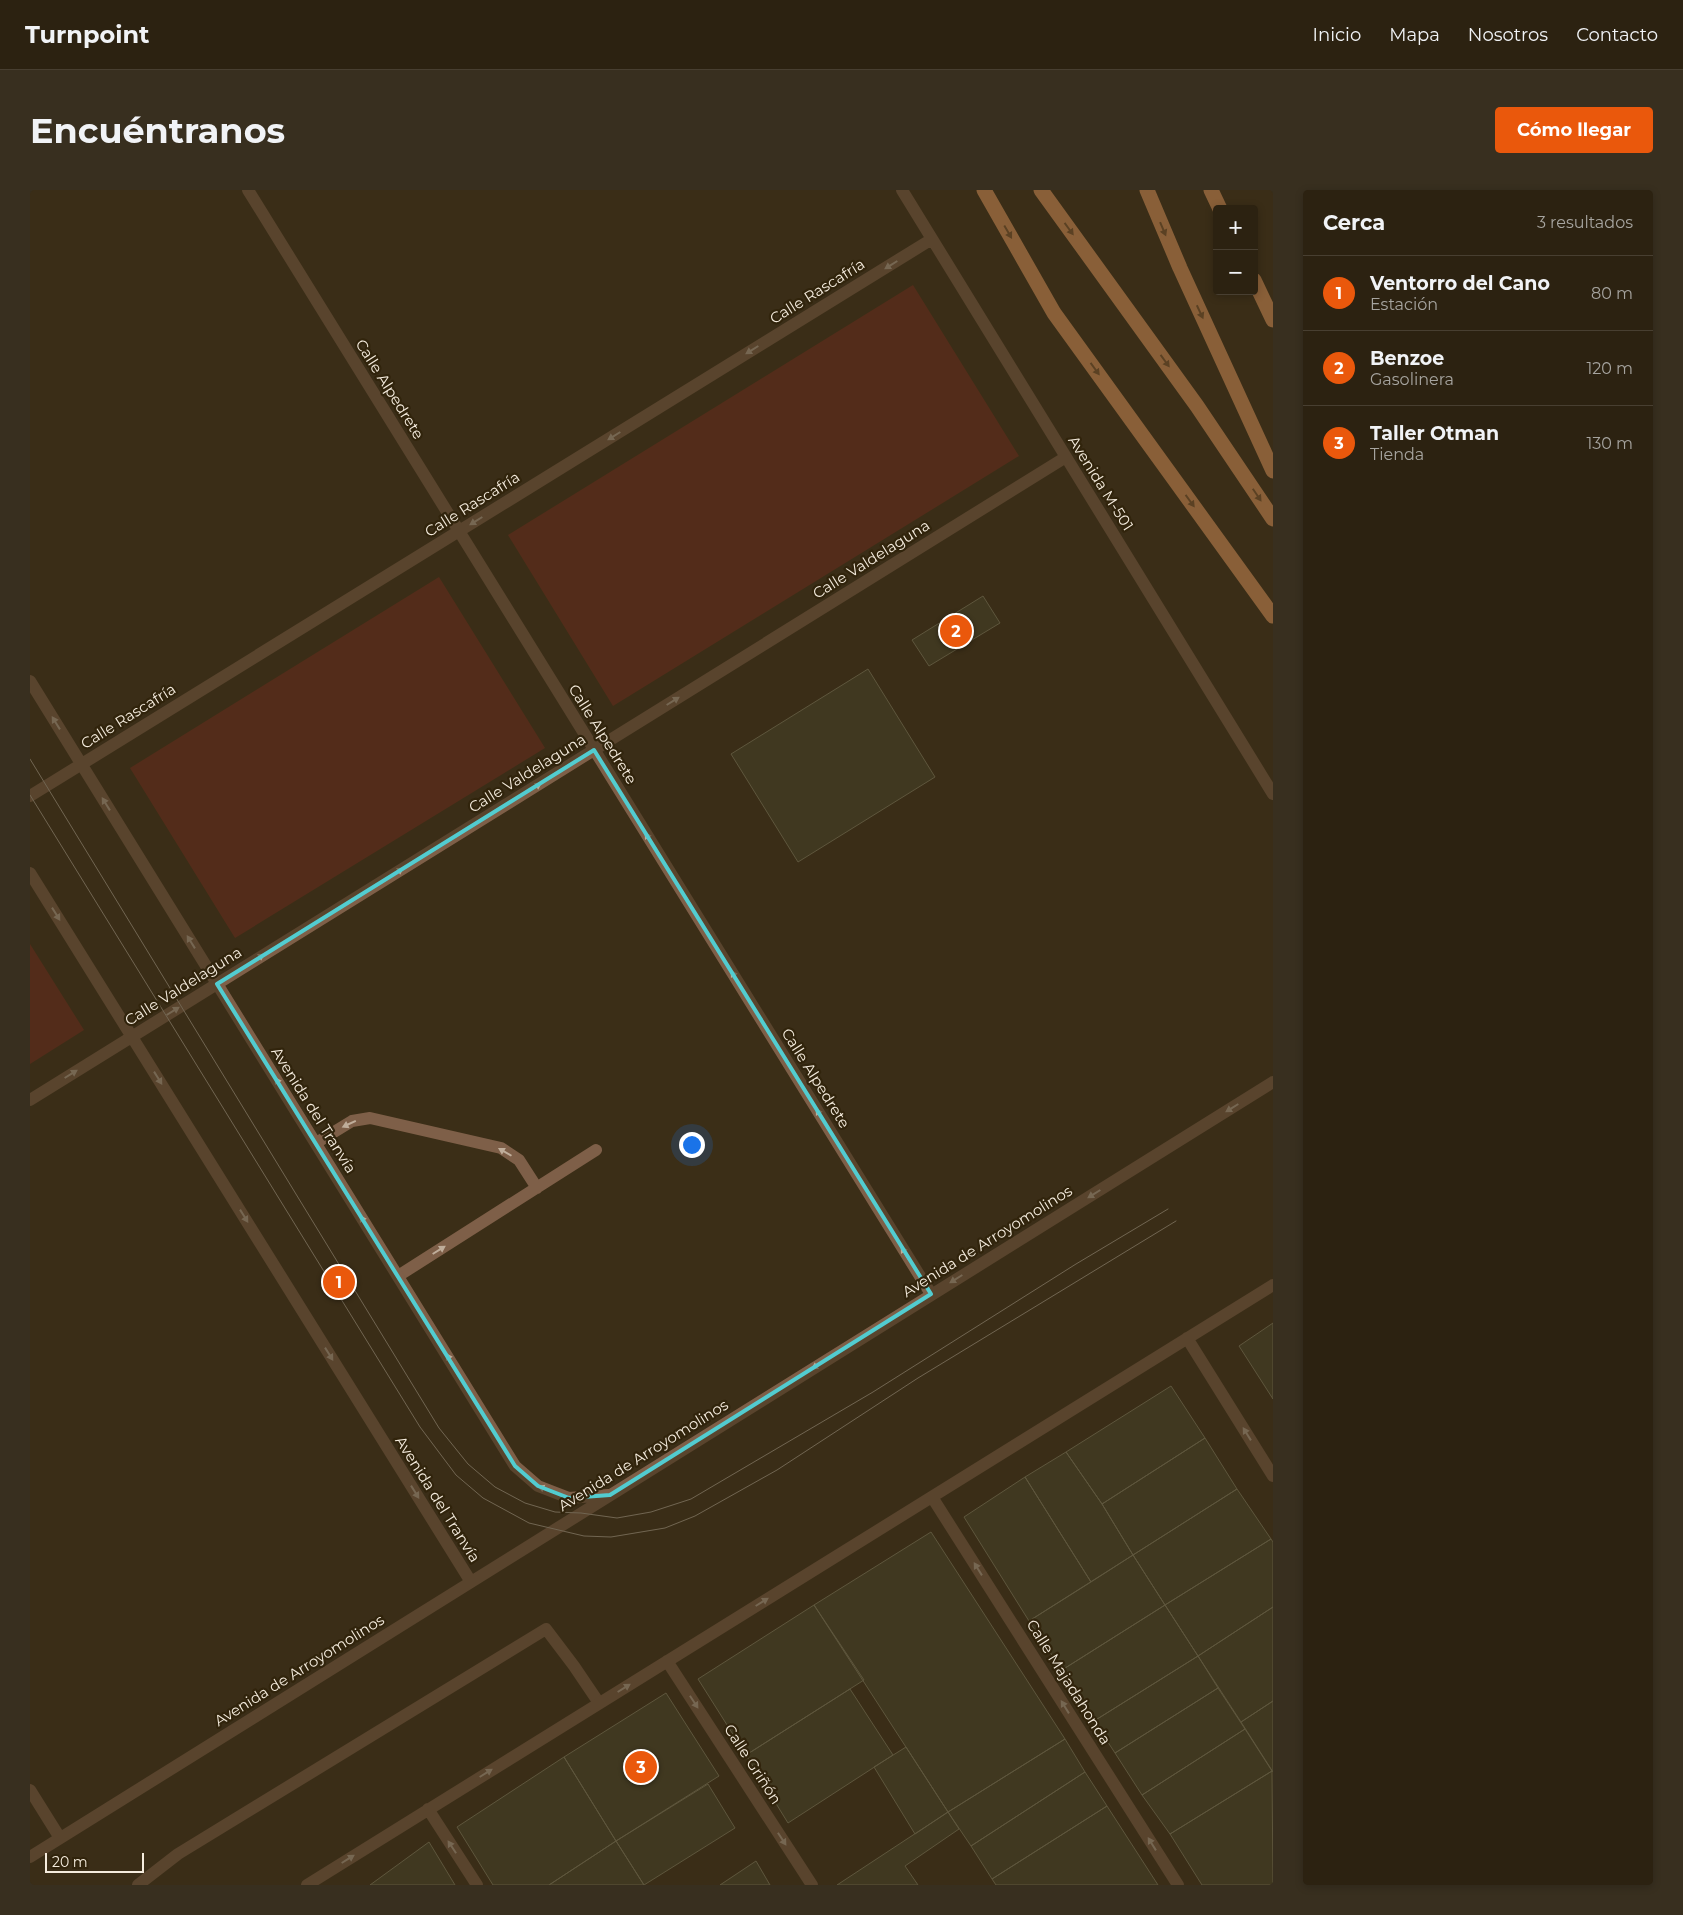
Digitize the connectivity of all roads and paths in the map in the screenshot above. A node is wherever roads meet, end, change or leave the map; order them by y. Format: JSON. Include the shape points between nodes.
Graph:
{"nodes":[{"id":1,"x":248,"y":190,"type":"edge"},
{"id":2,"x":902,"y":190,"type":"edge"},
{"id":3,"x":984,"y":190,"type":"edge"},
{"id":4,"x":1041,"y":190,"type":"edge"},
{"id":5,"x":1147,"y":190,"type":"edge"},
{"id":6,"x":1212,"y":190,"type":"edge"},
{"id":7,"x":1218,"y":205,"type":"edge"},
{"id":8,"x":932,"y":240,"type":"junction"},
{"id":9,"x":1258,"y":288,"type":"edge"},
{"id":10,"x":1273,"y":320,"type":"edge"},
{"id":11,"x":1066,"y":457,"type":"junction"},
{"id":12,"x":1273,"y":471,"type":"edge"},
{"id":13,"x":1273,"y":519,"type":"edge"},
{"id":14,"x":459,"y":531,"type":"junction"},
{"id":15,"x":1273,"y":616,"type":"edge"},
{"id":16,"x":30,"y":681,"type":"edge"},
{"id":17,"x":594,"y":750,"type":"junction"},
{"id":18,"x":81,"y":764,"type":"junction"},
{"id":19,"x":1273,"y":794,"type":"edge"},
{"id":20,"x":30,"y":796,"type":"edge"},
{"id":21,"x":30,"y":873,"type":"edge"},
{"id":22,"x":217,"y":984,"type":"junction"},
{"id":23,"x":132,"y":1037,"type":"junction"},
{"id":24,"x":1273,"y":1082,"type":"edge"},
{"id":25,"x":30,"y":1100,"type":"edge"},
{"id":26,"x":316,"y":1143,"type":"junction"},
{"id":27,"x":596,"y":1150,"type":"dead end"},
{"id":28,"x":537,"y":1188,"type":"junction"},
{"id":29,"x":398,"y":1276,"type":"junction"},
{"id":30,"x":1273,"y":1285,"type":"edge"},
{"id":31,"x":931,"y":1294,"type":"junction"},
{"id":32,"x":1188,"y":1338,"type":"junction"},
{"id":33,"x":1273,"y":1476,"type":"edge"},
{"id":34,"x":610,"y":1495,"type":"junction"},
{"id":35,"x":932,"y":1497,"type":"junction"},
{"id":36,"x":471,"y":1582,"type":"junction"},
{"id":37,"x":667,"y":1661,"type":"junction"},
{"id":38,"x":598,"y":1703,"type":"junction"},
{"id":39,"x":30,"y":1790,"type":"edge"},
{"id":40,"x":428,"y":1810,"type":"junction"},
{"id":41,"x":60,"y":1838,"type":"junction"},
{"id":42,"x":30,"y":1857,"type":"edge"},
{"id":43,"x":138,"y":1885,"type":"edge"},
{"id":44,"x":307,"y":1885,"type":"edge"},
{"id":45,"x":477,"y":1885,"type":"edge"},
{"id":46,"x":812,"y":1885,"type":"edge"},
{"id":47,"x":1178,"y":1885,"type":"edge"}],
"edges":[{"from":1,"to":14,"type":"street","name":"Calle Alpedrete"},
{"from":2,"to":8,"type":"street","name":"Avenida M-501"},
{"from":3,"to":15,"type":"highway","one_way":true,"via":[[1054,313]]},
{"from":4,"to":13,"type":"highway","one_way":true,"via":[[1197,406]]},
{"from":5,"to":12,"type":"highway","one_way":true},
{"from":6,"to":7,"type":"highway"},
{"from":8,"to":11,"type":"street","name":"Avenida M-501"},
{"from":8,"to":14,"type":"street","name":"Calle Rascafría","one_way":true},
{"from":9,"to":10,"type":"highway"},
{"from":17,"to":11,"type":"street","name":"Calle Valdelaguna","one_way":true},
{"from":11,"to":19,"type":"street","name":"Avenida M-501"},
{"from":14,"to":17,"type":"street","name":"Calle Alpedrete"},
{"from":14,"to":18,"type":"street","name":"Calle Rascafría"},
{"from":18,"to":16,"type":"street","name":"Avenida del Tranvía","one_way":true},
{"from":22,"to":17,"type":"street","name":"Calle Valdelaguna","one_way":true},
{"from":31,"to":17,"type":"street","name":"Calle Alpedrete","one_way":true},
{"from":18,"to":20,"type":"street","name":"Calle Rascafría"},
{"from":22,"to":18,"type":"street","name":"Avenida del Tranvía","one_way":true},
{"from":21,"to":23,"type":"street","name":"Avenida del Tranvía","one_way":true},
{"from":23,"to":22,"type":"street","name":"Calle Valdelaguna","one_way":true},
{"from":26,"to":22,"type":"street","name":"Avenida del Tranvía","one_way":true},
{"from":25,"to":23,"type":"street","name":"Calle Valdelaguna","one_way":true},
{"from":23,"to":36,"type":"street","name":"Avenida del Tranvía","one_way":true},
{"from":24,"to":31,"type":"street","name":"Avenida de Arroyomolinos","one_way":true},
{"from":28,"to":26,"type":"street","one_way":true,"via":[[519,1160],[501,1148],[370,1118],[352,1121]]},
{"from":29,"to":26,"type":"street","name":"Avenida del Tranvía","one_way":true},
{"from":27,"to":28,"type":"street"},
{"from":29,"to":28,"type":"street","one_way":true},
{"from":34,"to":29,"type":"street","name":"Avenida del Tranvía","one_way":true,"via":[[569,1498],[538,1486],[515,1466]]},
{"from":30,"to":32,"type":"street"},
{"from":31,"to":34,"type":"street","name":"Avenida de Arroyomolinos","one_way":true},
{"from":33,"to":32,"type":"street","one_way":true},
{"from":32,"to":35,"type":"street"},
{"from":34,"to":36,"type":"street","name":"Avenida de Arroyomolinos"},
{"from":37,"to":35,"type":"street","one_way":true},
{"from":47,"to":35,"type":"street","name":"Calle Majadahonda","one_way":true},
{"from":36,"to":41,"type":"street","name":"Avenida de Arroyomolinos"},
{"from":38,"to":37,"type":"street","one_way":true},
{"from":37,"to":46,"type":"street","name":"Calle Griñón","one_way":true},
{"from":40,"to":38,"type":"street","one_way":true},
{"from":38,"to":43,"type":"street","via":[[546,1629],[178,1854]]},
{"from":39,"to":41,"type":"street"},
{"from":44,"to":40,"type":"street","one_way":true},
{"from":45,"to":40,"type":"street","one_way":true},
{"from":41,"to":42,"type":"street","name":"Avenida de Arroyomolinos"}]}
